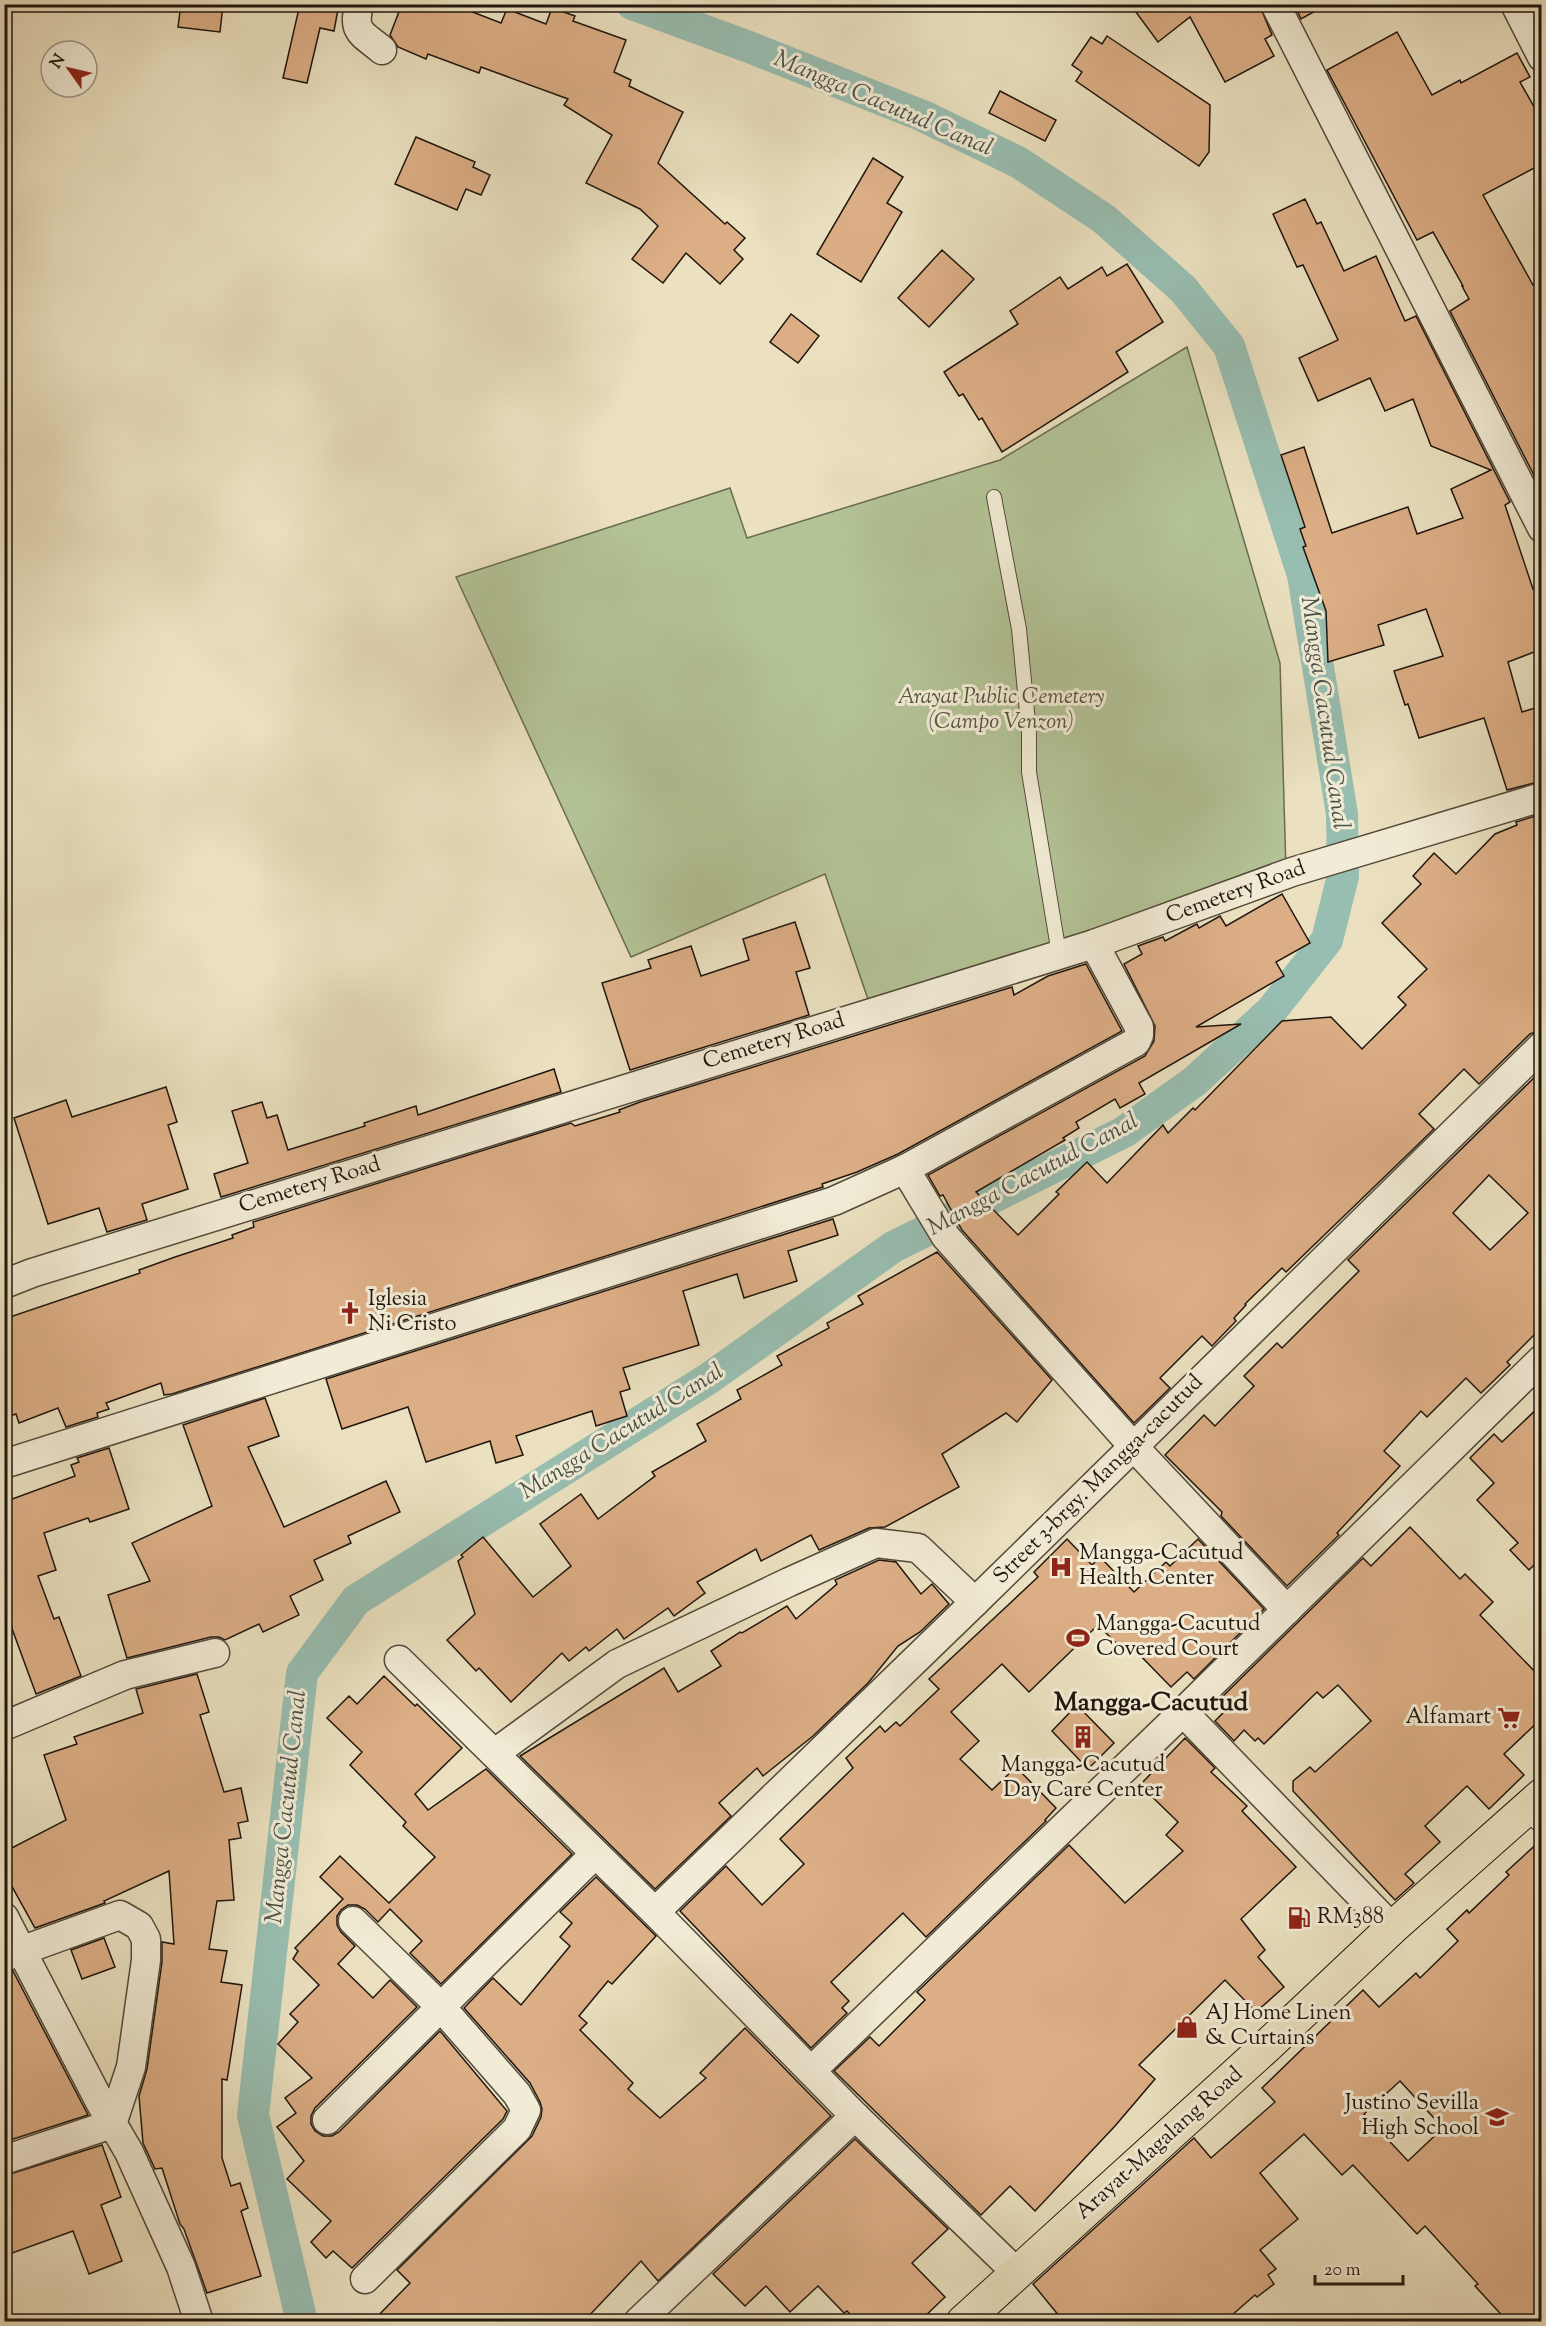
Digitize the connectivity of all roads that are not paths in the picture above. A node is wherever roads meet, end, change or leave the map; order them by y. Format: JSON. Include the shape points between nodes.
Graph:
{"nodes":[{"id":1,"x":359,"y":4,"type":"edge"},
{"id":2,"x":1275,"y":4,"type":"edge"},
{"id":3,"x":1515,"y":4,"type":"edge"},
{"id":4,"x":382,"y":50,"type":"dead end"},
{"id":5,"x":1542,"y":57,"type":"edge"},
{"id":6,"x":994,"y":497,"type":"dead end"},
{"id":7,"x":1542,"y":528,"type":"edge"},
{"id":8,"x":1542,"y":797,"type":"edge"},
{"id":9,"x":1094,"y":944,"type":"junction"},
{"id":10,"x":1059,"y":954,"type":"junction"},
{"id":11,"x":1542,"y":1046,"type":"edge"},
{"id":12,"x":905,"y":1169,"type":"junction"},
{"id":13,"x":4,"y":1284,"type":"edge"},
{"id":14,"x":1542,"y":1359,"type":"edge"},
{"id":15,"x":1132,"y":1446,"type":"junction"},
{"id":16,"x":4,"y":1464,"type":"edge"},
{"id":17,"x":975,"y":1602,"type":"junction"},
{"id":18,"x":1287,"y":1610,"type":"junction"},
{"id":19,"x":215,"y":1653,"type":"dead end"},
{"id":20,"x":399,"y":1660,"type":"dead end"},
{"id":21,"x":1183,"y":1712,"type":"junction"},
{"id":22,"x":4,"y":1726,"type":"edge"},
{"id":23,"x":495,"y":1753,"type":"junction"},
{"id":24,"x":1536,"y":1811,"type":"edge"},
{"id":25,"x":595,"y":1854,"type":"junction"},
{"id":26,"x":655,"y":1912,"type":"junction"},
{"id":27,"x":4,"y":1917,"type":"edge"},
{"id":28,"x":353,"y":1921,"type":"dead end"},
{"id":29,"x":1392,"y":1928,"type":"junction"},
{"id":30,"x":13,"y":1953,"type":"edge"},
{"id":31,"x":441,"y":2007,"type":"junction"},
{"id":32,"x":811,"y":2071,"type":"junction"},
{"id":33,"x":855,"y":2116,"type":"junction"},
{"id":34,"x":327,"y":2120,"type":"dead end"},
{"id":35,"x":112,"y":2124,"type":"junction"},
{"id":36,"x":4,"y":2160,"type":"edge"},
{"id":37,"x":1016,"y":2272,"type":"junction"},
{"id":38,"x":365,"y":2279,"type":"dead end"},
{"id":39,"x":199,"y":2322,"type":"edge"},
{"id":40,"x":638,"y":2322,"type":"edge"},
{"id":41,"x":963,"y":2322,"type":"edge"}],
"edges":[{"from":1,"to":4,"type":"street","via":[[355,20],[359,31]]},
{"from":2,"to":7,"type":"street"},
{"from":3,"to":5,"type":"street"},
{"from":6,"to":10,"type":"lane","via":[[1019,629],[1029,772]]},
{"from":8,"to":9,"type":"street","name":"Cemetery Road","via":[[1304,868]]},
{"from":9,"to":10,"type":"street","name":"Cemetery Road"},
{"from":9,"to":12,"type":"street","via":[[1138,1027],[1136,1042]]},
{"from":10,"to":13,"type":"street","name":"Cemetery Road"},
{"from":11,"to":15,"type":"street","name":"Street 3-brgy. Mangga-cacutud"},
{"from":12,"to":15,"type":"street","via":[[946,1237]]},
{"from":12,"to":16,"type":"street","via":[[822,1204]]},
{"from":14,"to":18,"type":"street"},
{"from":15,"to":17,"type":"street","name":"Street 3-brgy. Mangga-cacutud"},
{"from":15,"to":18,"type":"street"},
{"from":17,"to":23,"type":"street","via":[[918,1548],[876,1543],[617,1664]]},
{"from":17,"to":26,"type":"street","name":"Street 3-brgy. Mangga-cacutud"},
{"from":18,"to":21,"type":"street"},
{"from":19,"to":22,"type":"street","via":[[125,1675]]},
{"from":20,"to":23,"type":"street"},
{"from":21,"to":29,"type":"street"},
{"from":21,"to":32,"type":"street"},
{"from":23,"to":25,"type":"street"},
{"from":24,"to":29,"type":"main road","name":"Arayat-Magalang Road"},
{"from":25,"to":26,"type":"street"},
{"from":25,"to":31,"type":"street"},
{"from":26,"to":32,"type":"street"},
{"from":27,"to":30,"type":"street"},
{"from":28,"to":31,"type":"street"},
{"from":29,"to":37,"type":"main road","name":"Arayat-Magalang Road"},
{"from":30,"to":35,"type":"street"},
{"from":30,"to":35,"type":"street","via":[[120,1916],[139,1926],[146,1940],[146,1960],[131,2067]]},
{"from":31,"to":34,"type":"street"},
{"from":31,"to":38,"type":"street","via":[[517,2094],[526,2110],[517,2130]]},
{"from":32,"to":33,"type":"street"},
{"from":33,"to":37,"type":"street"},
{"from":33,"to":40,"type":"street"},
{"from":35,"to":36,"type":"street"},
{"from":35,"to":39,"type":"street","via":[[129,2152],[181,2267]]},
{"from":37,"to":41,"type":"main road","name":"Arayat-Magalang Road"}]}
